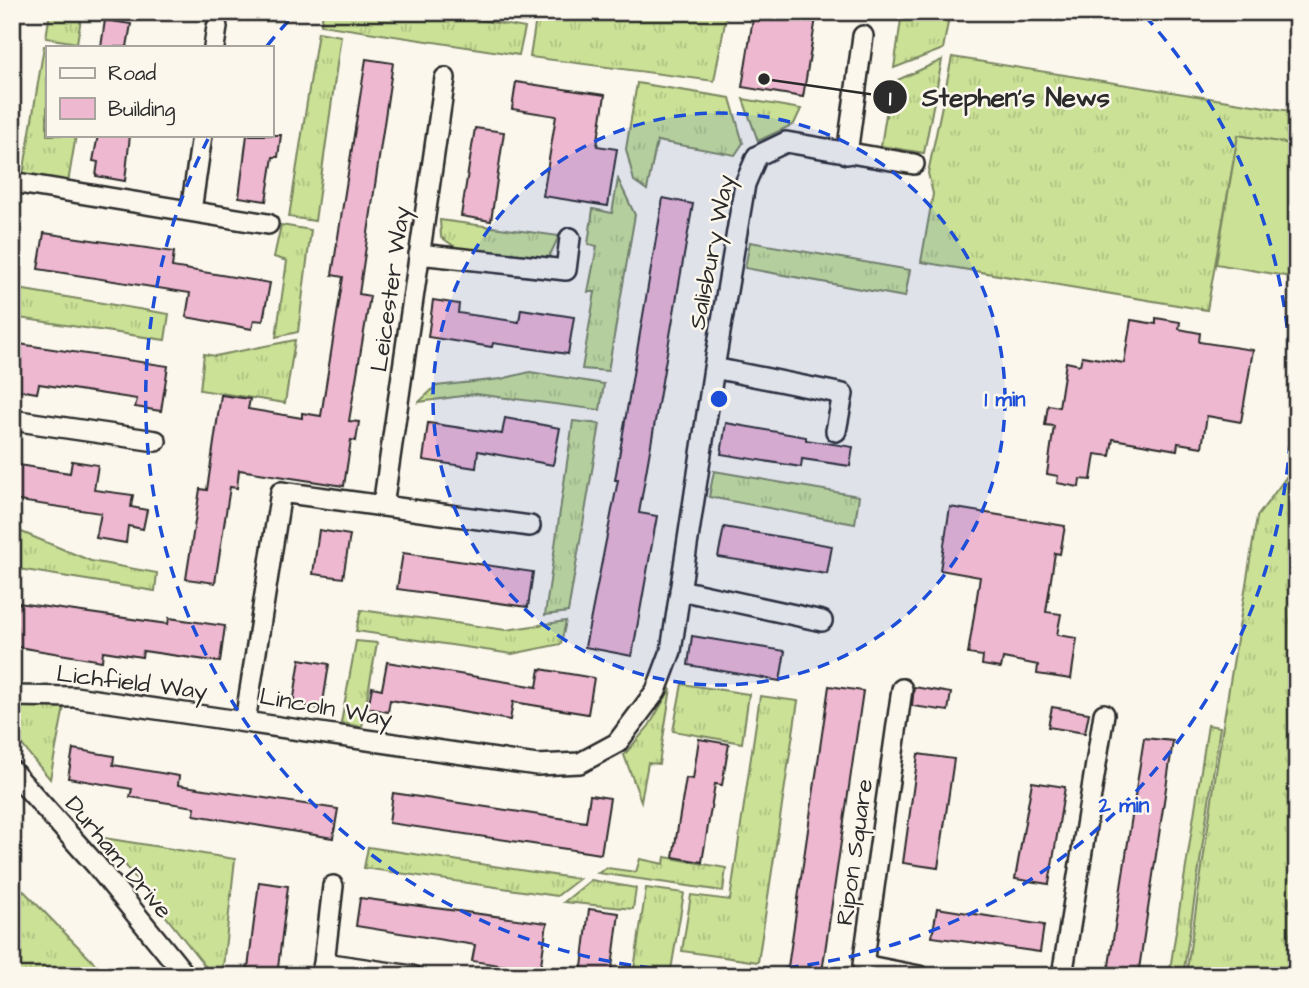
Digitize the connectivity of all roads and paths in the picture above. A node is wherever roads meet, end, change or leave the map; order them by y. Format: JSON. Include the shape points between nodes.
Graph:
{"nodes":[{"id":1,"x":217,"y":27,"type":"dead end"},
{"id":2,"x":863,"y":36,"type":"dead end"},
{"id":3,"x":214,"y":46,"type":"edge"},
{"id":4,"x":445,"y":78,"type":"dead end"},
{"id":5,"x":202,"y":136,"type":"edge"},
{"id":6,"x":847,"y":154,"type":"junction"},
{"id":7,"x":914,"y":164,"type":"dead end"},
{"id":8,"x":12,"y":182,"type":"edge"},
{"id":9,"x":191,"y":211,"type":"junction"},
{"id":10,"x":268,"y":224,"type":"dead end"},
{"id":11,"x":570,"y":238,"type":"dead end"},
{"id":12,"x":419,"y":254,"type":"junction"},
{"id":13,"x":714,"y":368,"type":"junction"},
{"id":14,"x":12,"y":420,"type":"edge"},
{"id":15,"x":836,"y":431,"type":"dead end"},
{"id":16,"x":156,"y":441,"type":"dead end"},
{"id":17,"x":383,"y":506,"type":"junction"},
{"id":18,"x":530,"y":526,"type":"dead end"},
{"id":19,"x":680,"y":590,"type":"junction"},
{"id":20,"x":822,"y":621,"type":"dead end"},
{"id":21,"x":902,"y":689,"type":"dead end"},
{"id":22,"x":12,"y":696,"type":"edge"},
{"id":23,"x":1104,"y":714,"type":"dead end"},
{"id":24,"x":245,"y":722,"type":"junction"},
{"id":25,"x":12,"y":771,"type":"edge"},
{"id":26,"x":333,"y":886,"type":"dead end"},
{"id":27,"x":322,"y":970,"type":"edge"},
{"id":28,"x":186,"y":976,"type":"edge"},
{"id":29,"x":412,"y":976,"type":"edge"},
{"id":30,"x":919,"y":976,"type":"edge"},
{"id":31,"x":1062,"y":976,"type":"edge"}],
"edges":[{"from":1,"to":3,"type":"street"},
{"from":2,"to":6,"type":"street"},
{"from":4,"to":12,"type":"street","name":"Leicester Way"},
{"from":5,"to":9,"type":"street"},
{"from":6,"to":7,"type":"street","name":"Salisbury Way"},
{"from":6,"to":13,"type":"street","name":"Salisbury Way","via":[[786,142],[757,156],[745,184]]},
{"from":8,"to":9,"type":"street"},
{"from":9,"to":10,"type":"street"},
{"from":11,"to":12,"type":"street","via":[[566,270]]},
{"from":12,"to":17,"type":"street","name":"Leicester Way"},
{"from":13,"to":15,"type":"street","via":[[842,394]]},
{"from":13,"to":19,"type":"street","name":"Lincoln Way"},
{"from":14,"to":16,"type":"street"},
{"from":17,"to":18,"type":"street","name":"Lincoln Way"},
{"from":17,"to":24,"type":"street","name":"Lincoln Way","via":[[281,492]]},
{"from":19,"to":20,"type":"street"},
{"from":19,"to":24,"type":"street","name":"Lincoln Way","via":[[671,650],[656,691],[617,743],[580,763],[537,765]]},
{"from":21,"to":30,"type":"street","name":"Ripon Square","via":[[863,965]]},
{"from":22,"to":24,"type":"street","name":"Lichfield Way","via":[[75,696]]},
{"from":23,"to":31,"type":"street"},
{"from":25,"to":28,"type":"street","name":"Durham Drive"},
{"from":26,"to":27,"type":"street"},
{"from":27,"to":29,"type":"street"}]}
